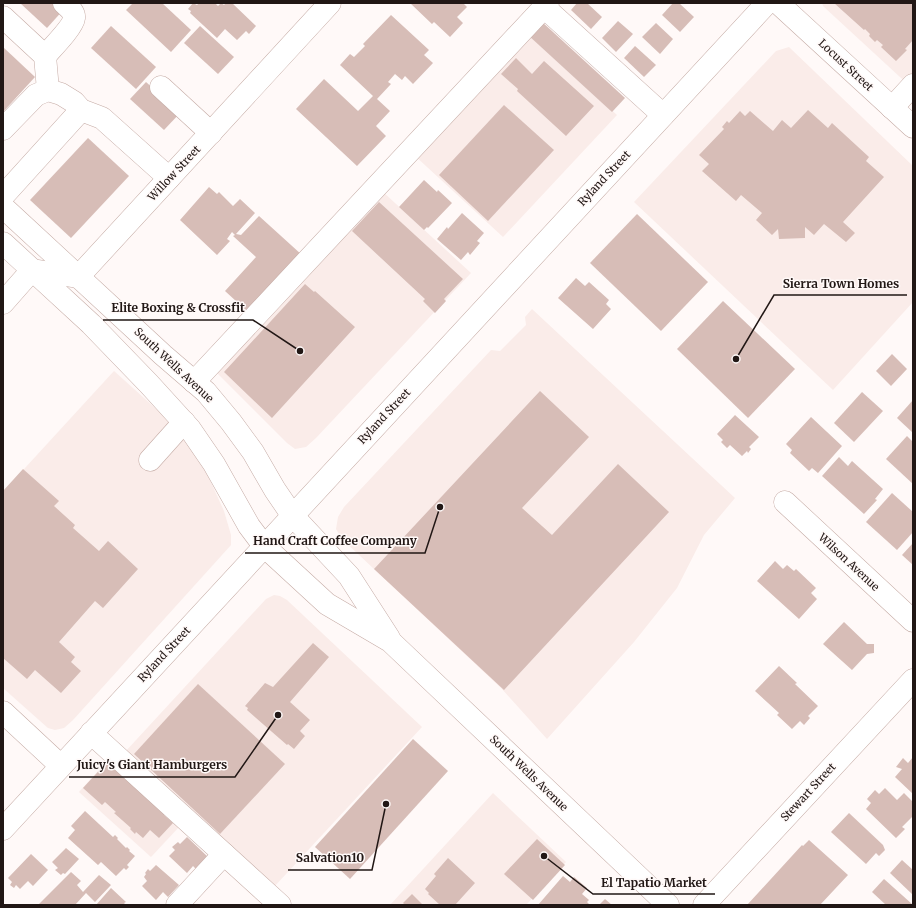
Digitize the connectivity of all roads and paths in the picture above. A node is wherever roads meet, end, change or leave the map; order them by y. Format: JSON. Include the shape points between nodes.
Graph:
{"nodes":[{"id":1,"x":64,"y":3,"type":"edge"},
{"id":2,"x":330,"y":3,"type":"edge"},
{"id":3,"x":767,"y":3,"type":"edge"},
{"id":4,"x":778,"y":3,"type":"edge"},
{"id":5,"x":546,"y":5,"type":"edge"},
{"id":6,"x":3,"y":17,"type":"edge"},
{"id":7,"x":45,"y":56,"type":"junction"},
{"id":8,"x":913,"y":85,"type":"edge"},
{"id":9,"x":162,"y":87,"type":"dead end"},
{"id":10,"x":48,"y":90,"type":"junction"},
{"id":11,"x":892,"y":108,"type":"junction"},
{"id":12,"x":81,"y":110,"type":"junction"},
{"id":13,"x":663,"y":115,"type":"junction"},
{"id":14,"x":913,"y":127,"type":"edge"},
{"id":15,"x":3,"y":129,"type":"edge"},
{"id":16,"x":210,"y":133,"type":"junction"},
{"id":17,"x":169,"y":178,"type":"junction"},
{"id":18,"x":3,"y":196,"type":"edge"},
{"id":19,"x":3,"y":207,"type":"edge"},
{"id":20,"x":3,"y":243,"type":"edge"},
{"id":21,"x":32,"y":270,"type":"junction"},
{"id":22,"x":78,"y":277,"type":"junction"},
{"id":23,"x":3,"y":303,"type":"edge"},
{"id":24,"x":194,"y":382,"type":"junction"},
{"id":25,"x":184,"y":422,"type":"junction"},
{"id":26,"x":150,"y":460,"type":"dead end"},
{"id":27,"x":785,"y":502,"type":"dead end"},
{"id":28,"x":292,"y":515,"type":"junction"},
{"id":29,"x":264,"y":546,"type":"junction"},
{"id":30,"x":913,"y":621,"type":"edge"},
{"id":31,"x":390,"y":641,"type":"junction"},
{"id":32,"x":913,"y":680,"type":"edge"},
{"id":33,"x":3,"y":712,"type":"edge"},
{"id":34,"x":91,"y":734,"type":"junction"},
{"id":35,"x":61,"y":766,"type":"junction"},
{"id":36,"x":3,"y":829,"type":"edge"},
{"id":37,"x":224,"y":854,"type":"junction"},
{"id":38,"x":177,"y":905,"type":"edge"},
{"id":39,"x":280,"y":905,"type":"edge"},
{"id":40,"x":668,"y":905,"type":"edge"},
{"id":41,"x":704,"y":905,"type":"edge"}],
"edges":[{"from":1,"to":7,"type":"main road","via":[[72,11],[72,25]]},
{"from":2,"to":16,"type":"main road","name":"Willow Street"},
{"from":3,"to":13,"type":"main road","name":"Ryland Street"},
{"from":4,"to":11,"type":"main road","name":"Locust Street"},
{"from":5,"to":13,"type":"main road"},
{"from":5,"to":24,"type":"main road"},
{"from":6,"to":7,"type":"main road"},
{"from":7,"to":10,"type":"main road"},
{"from":8,"to":11,"type":"main road"},
{"from":9,"to":16,"type":"main road"},
{"from":10,"to":12,"type":"main road","via":[[61,94]]},
{"from":10,"to":15,"type":"main road","via":[[36,95]]},
{"from":11,"to":14,"type":"main road","name":"Locust Street"},
{"from":12,"to":17,"type":"main road","via":[[102,118]]},
{"from":12,"to":18,"type":"main road"},
{"from":13,"to":28,"type":"main road","name":"Ryland Street"},
{"from":16,"to":17,"type":"main road","name":"Willow Street"},
{"from":17,"to":22,"type":"main road","name":"Willow Street"},
{"from":19,"to":22,"type":"main road","name":"South Wells Avenue"},
{"from":20,"to":21,"type":"main road","name":"South Wells Avenue"},
{"from":21,"to":22,"type":"main road"},
{"from":21,"to":23,"type":"main road"},
{"from":21,"to":25,"type":"main road","name":"South Wells Avenue","via":[[91,324]]},
{"from":22,"to":24,"type":"main road","name":"South Wells Avenue"},
{"from":24,"to":28,"type":"main road","name":"South Wells Avenue","via":[[206,392],[231,422]]},
{"from":25,"to":26,"type":"main road"},
{"from":25,"to":29,"type":"main road","name":"South Wells Avenue","via":[[214,464],[249,526]]},
{"from":27,"to":30,"type":"main road","name":"Wilson Avenue"},
{"from":28,"to":29,"type":"main road","name":"Ryland Street"},
{"from":28,"to":31,"type":"main road","name":"South Wells Avenue","via":[[349,576]]},
{"from":29,"to":31,"type":"main road","name":"South Wells Avenue","via":[[327,604]]},
{"from":29,"to":34,"type":"main road","name":"Ryland Street"},
{"from":31,"to":40,"type":"main road","name":"South Wells Avenue"},
{"from":32,"to":41,"type":"main road","name":"Stewart Street"},
{"from":33,"to":35,"type":"main road"},
{"from":34,"to":35,"type":"main road","name":"Ryland Street"},
{"from":34,"to":37,"type":"main road"},
{"from":35,"to":36,"type":"main road","name":"Ryland Street"},
{"from":37,"to":38,"type":"main road"},
{"from":37,"to":39,"type":"main road"}]}
